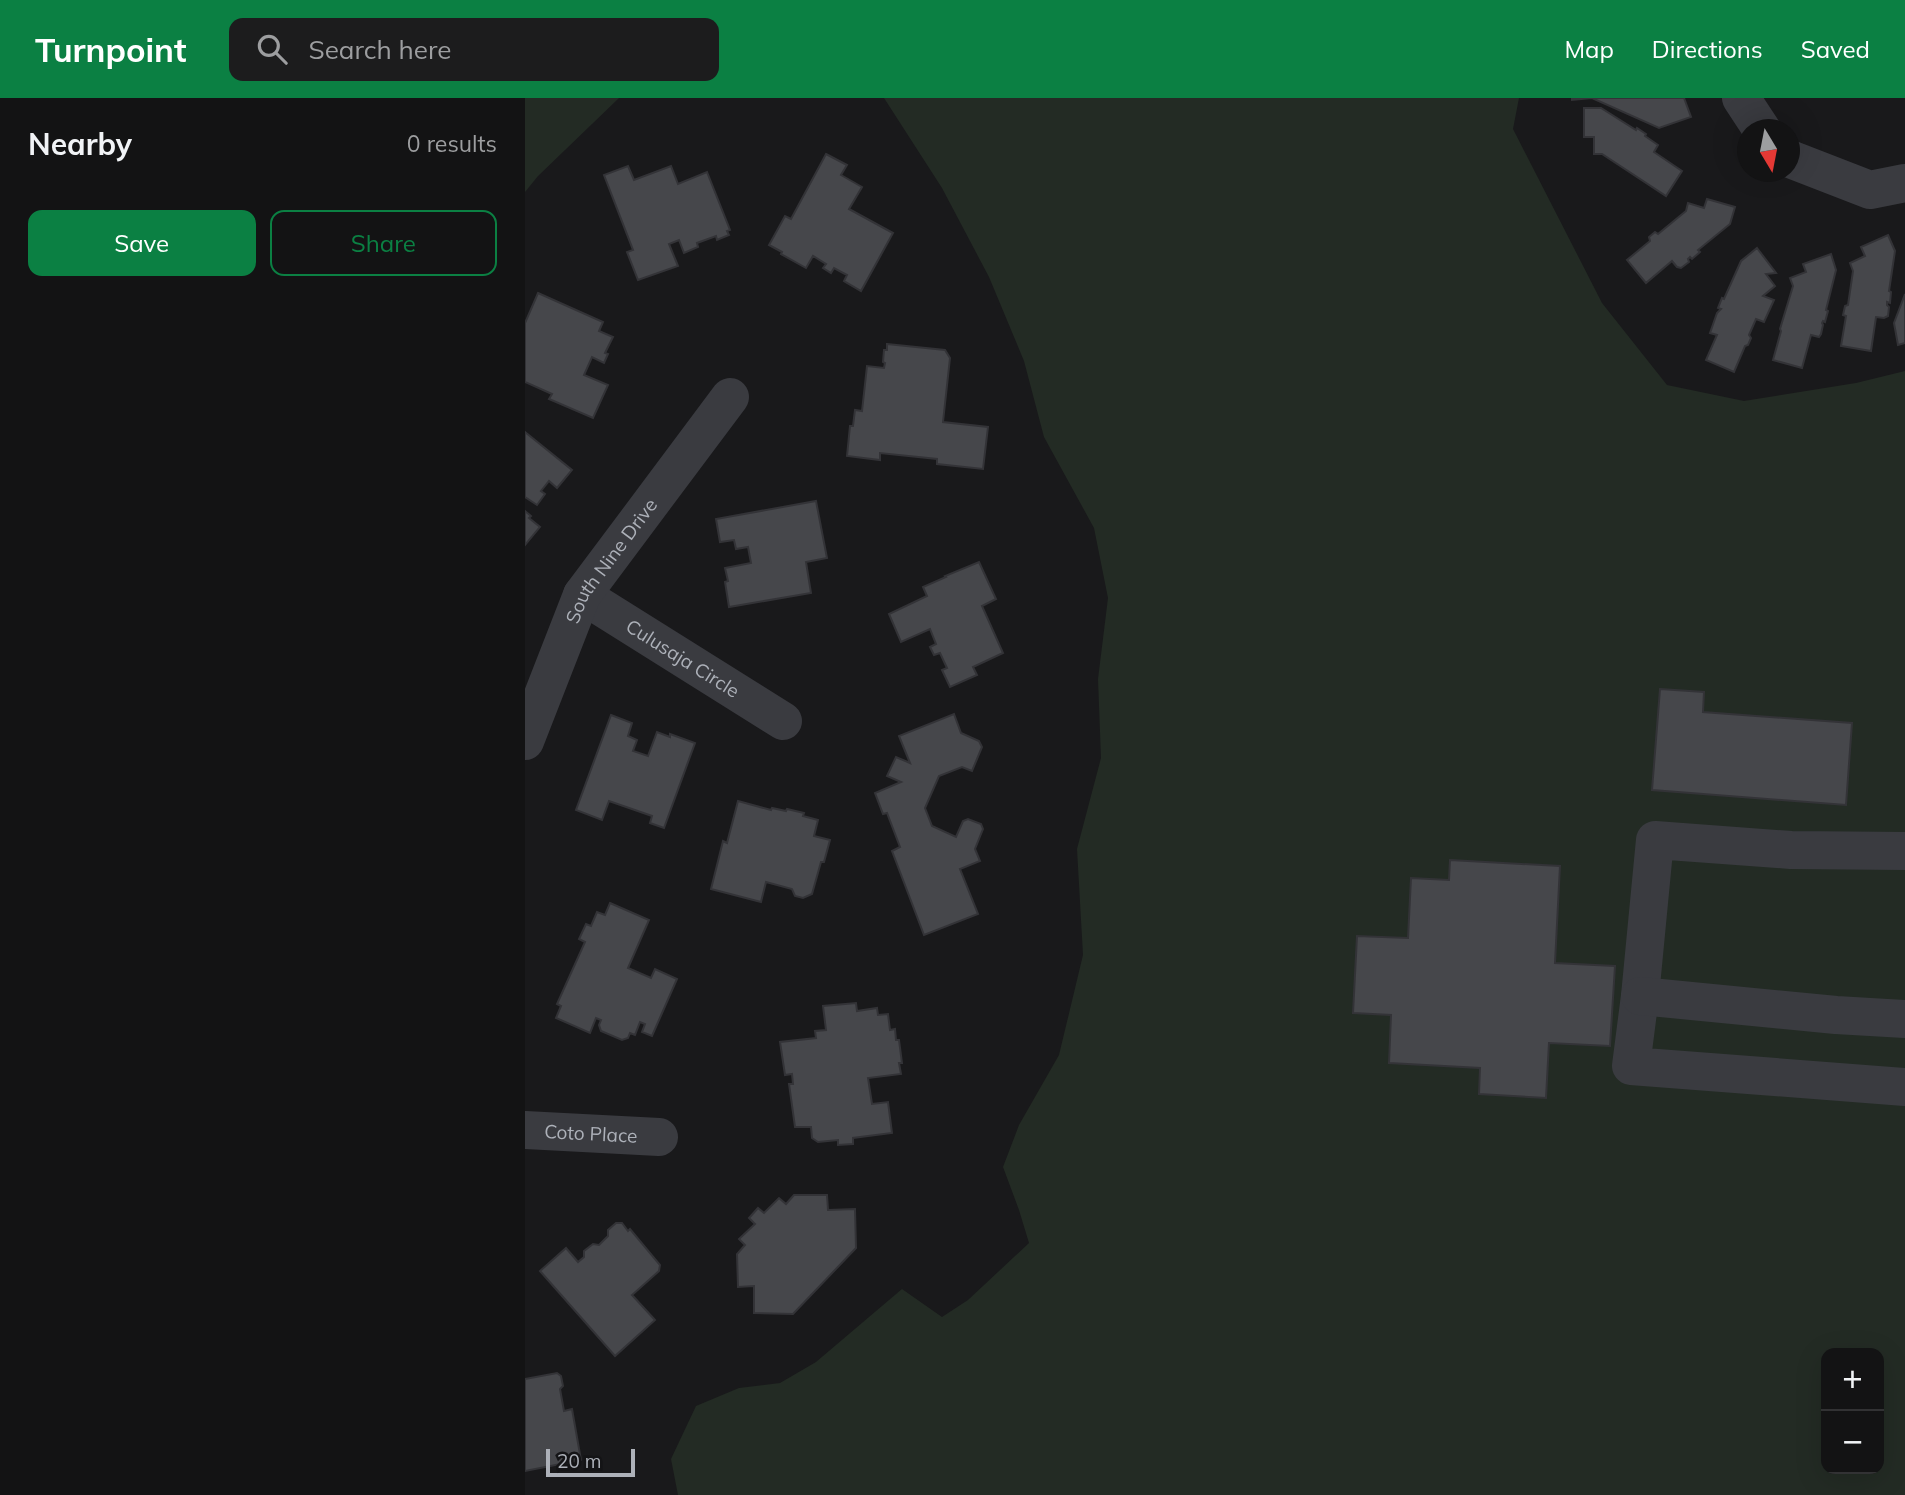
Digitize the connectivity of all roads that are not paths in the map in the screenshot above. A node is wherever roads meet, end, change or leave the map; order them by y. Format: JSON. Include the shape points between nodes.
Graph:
{"nodes":[{"id":1,"x":1741,"y":98,"type":"edge"},
{"id":2,"x":1755,"y":119,"type":"edge"},
{"id":3,"x":1800,"y":163,"type":"edge"},
{"id":4,"x":1905,"y":183,"type":"edge"},
{"id":5,"x":730,"y":397,"type":"dead end"},
{"id":6,"x":582,"y":595,"type":"junction"},
{"id":7,"x":783,"y":721,"type":"dead end"},
{"id":8,"x":525,"y":741,"type":"edge"},
{"id":9,"x":1905,"y":851,"type":"edge"},
{"id":10,"x":1640,"y":996,"type":"junction"},
{"id":11,"x":1905,"y":1019,"type":"edge"},
{"id":12,"x":1905,"y":1087,"type":"edge"},
{"id":13,"x":525,"y":1130,"type":"edge"},
{"id":14,"x":659,"y":1137,"type":"dead end"}],
"edges":[{"from":1,"to":2,"type":"street"},
{"from":3,"to":4,"type":"street","via":[[1870,190]]},
{"from":5,"to":6,"type":"street","name":"South Nine Drive"},
{"from":6,"to":7,"type":"street","name":"Culusaja Circle"},
{"from":6,"to":8,"type":"street","name":"South Nine Drive"},
{"from":9,"to":10,"type":"street","via":[[1791,850],[1655,840]]},
{"from":10,"to":11,"type":"street"},
{"from":10,"to":12,"type":"street","via":[[1631,1066]]},
{"from":13,"to":14,"type":"street","name":"Coto Place"}]}
